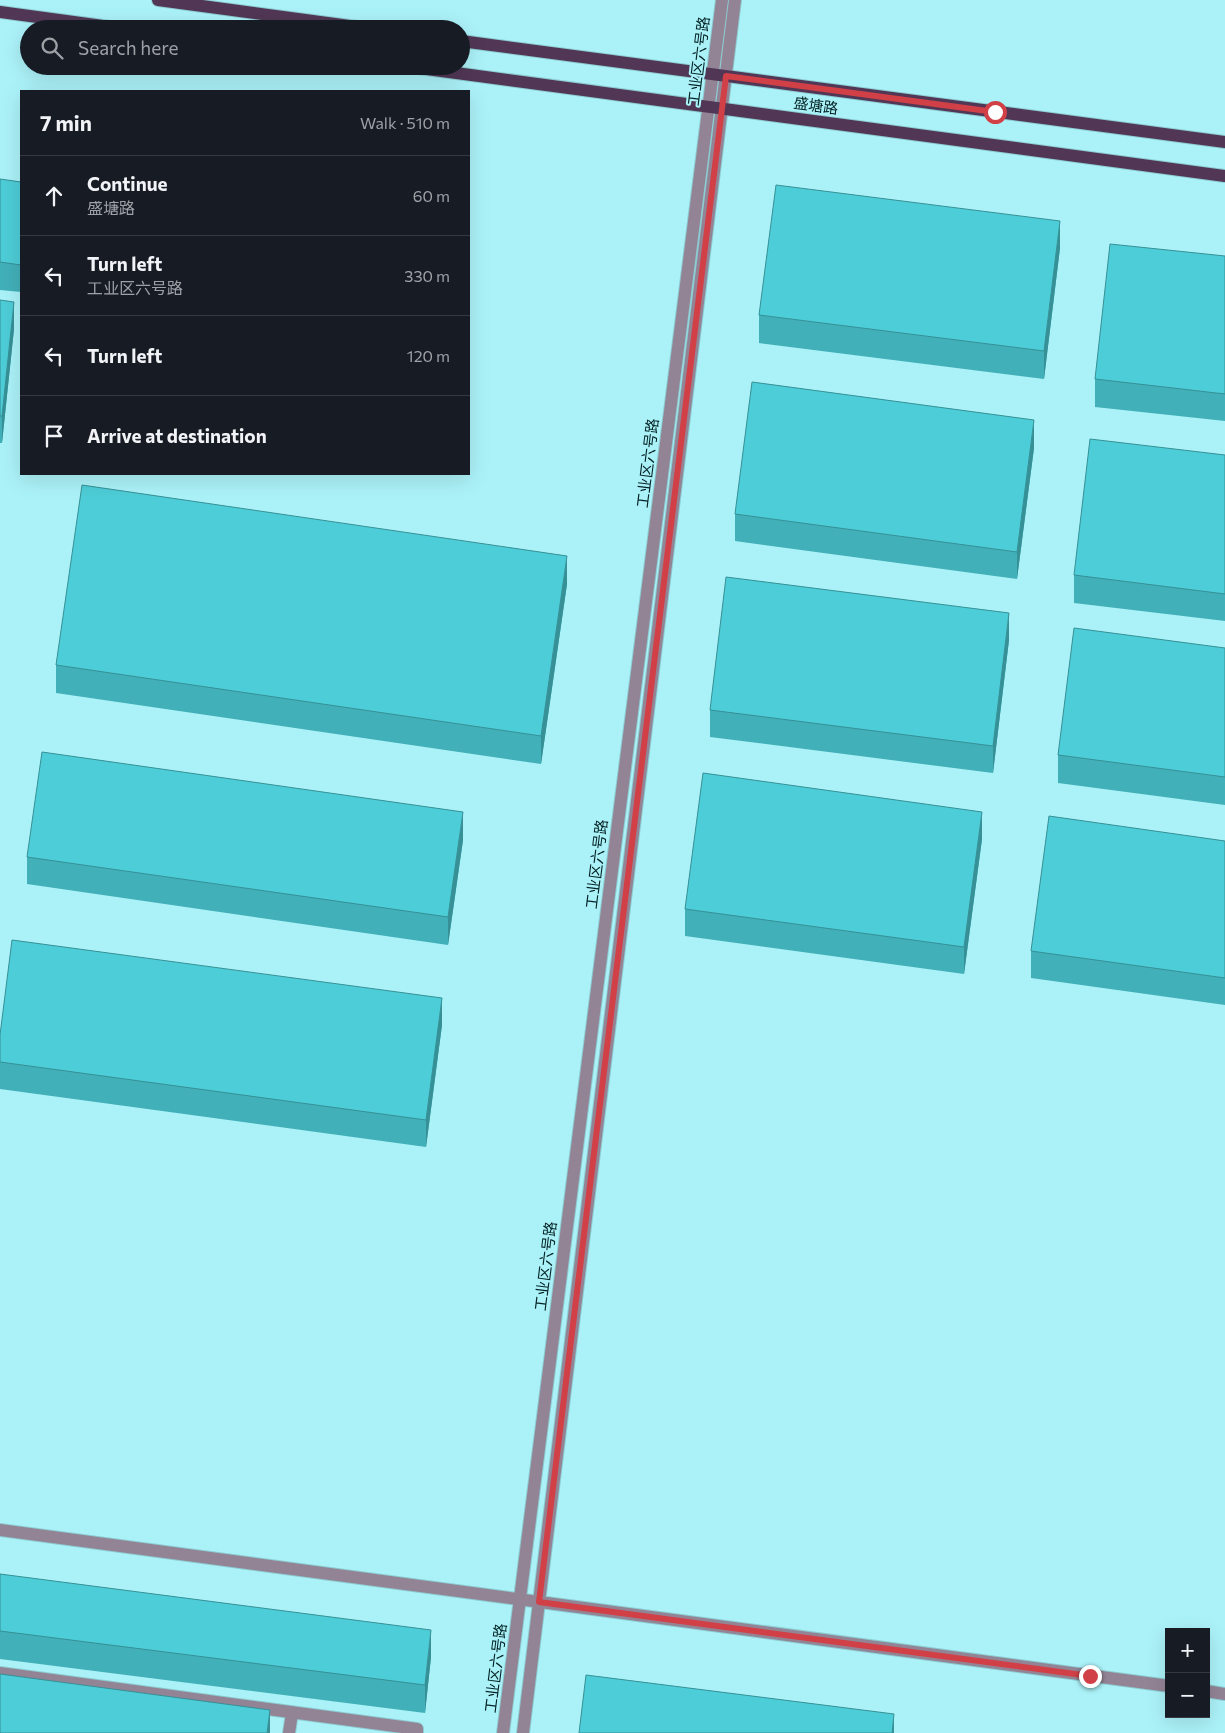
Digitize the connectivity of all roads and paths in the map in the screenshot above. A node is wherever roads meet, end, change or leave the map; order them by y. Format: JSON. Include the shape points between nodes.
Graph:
{"nodes":[{"id":1,"x":158,"y":0,"type":"edge"},
{"id":2,"x":722,"y":0,"type":"edge"},
{"id":3,"x":735,"y":0,"type":"edge"},
{"id":4,"x":0,"y":12,"type":"edge"},
{"id":5,"x":59,"y":20,"type":"edge"},
{"id":6,"x":306,"y":20,"type":"edge"},
{"id":7,"x":470,"y":42,"type":"edge"},
{"id":8,"x":712,"y":74,"type":"junction"},
{"id":9,"x":470,"y":75,"type":"edge"},
{"id":10,"x":726,"y":76,"type":"junction"},
{"id":11,"x":708,"y":107,"type":"junction"},
{"id":12,"x":722,"y":109,"type":"junction"},
{"id":13,"x":1225,"y":142,"type":"edge"},
{"id":14,"x":1225,"y":176,"type":"edge"},
{"id":15,"x":0,"y":1530,"type":"edge"},
{"id":16,"x":520,"y":1599,"type":"junction"},
{"id":17,"x":539,"y":1602,"type":"junction"},
{"id":18,"x":0,"y":1673,"type":"edge"},
{"id":19,"x":1165,"y":1685,"type":"edge"},
{"id":20,"x":1210,"y":1692,"type":"edge"},
{"id":21,"x":1225,"y":1694,"type":"edge"},
{"id":22,"x":292,"y":1713,"type":"junction"},
{"id":23,"x":290,"y":1733,"type":"edge"},
{"id":24,"x":416,"y":1733,"type":"edge"},
{"id":25,"x":503,"y":1733,"type":"edge"},
{"id":26,"x":523,"y":1733,"type":"edge"}],
"edges":[{"from":1,"to":6,"type":"main road"},
{"from":2,"to":8,"type":"street","name":"工业区六号路"},
{"from":3,"to":10,"type":"street","name":"工业区六号路"},
{"from":4,"to":5,"type":"main road"},
{"from":7,"to":8,"type":"main road","name":"盛塘路"},
{"from":8,"to":10,"type":"main road","name":"盛塘路"},
{"from":8,"to":11,"type":"street","name":"工业区六号路"},
{"from":9,"to":11,"type":"main road","name":"盛塘路"},
{"from":10,"to":12,"type":"street","name":"工业区六号路"},
{"from":10,"to":13,"type":"main road","name":"盛塘路"},
{"from":11,"to":12,"type":"main road","name":"盛塘路"},
{"from":11,"to":16,"type":"street","name":"工业区六号路"},
{"from":12,"to":14,"type":"main road","name":"盛塘路"},
{"from":12,"to":17,"type":"street","name":"工业区六号路"},
{"from":15,"to":16,"type":"street"},
{"from":16,"to":17,"type":"street"},
{"from":16,"to":25,"type":"street","name":"工业区六号路"},
{"from":17,"to":19,"type":"street"},
{"from":17,"to":26,"type":"street","name":"工业区六号路"},
{"from":18,"to":22,"type":"street"},
{"from":20,"to":21,"type":"street"},
{"from":22,"to":23,"type":"street"},
{"from":22,"to":24,"type":"street","via":[[417,1730]]}]}
